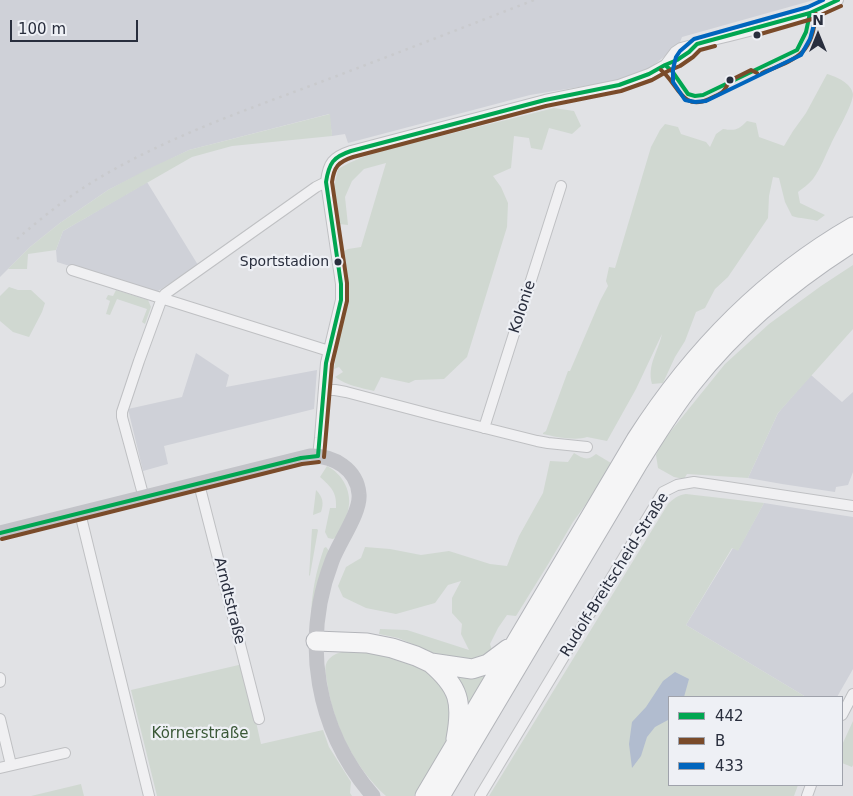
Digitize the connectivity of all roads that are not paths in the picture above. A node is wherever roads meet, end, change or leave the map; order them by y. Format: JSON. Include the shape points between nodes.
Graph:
{"nodes":[{"id":1,"x":838,"y":0,"type":"edge"},
{"id":2,"x":326,"y":182,"type":"junction"},
{"id":3,"x":561,"y":186,"type":"dead end"},
{"id":4,"x":853,"y":227,"type":"edge"},
{"id":5,"x":853,"y":242,"type":"edge"},
{"id":6,"x":72,"y":270,"type":"dead end"},
{"id":7,"x":162,"y":298,"type":"junction"},
{"id":8,"x":329,"y":351,"type":"junction"},
{"id":9,"x":324,"y":390,"type":"junction"},
{"id":10,"x":484,"y":428,"type":"junction"},
{"id":11,"x":587,"y":447,"type":"dead end"},
{"id":12,"x":318,"y":456,"type":"junction"},
{"id":13,"x":199,"y":484,"type":"junction"},
{"id":14,"x":144,"y":498,"type":"junction"},
{"id":15,"x":853,"y":506,"type":"edge"},
{"id":16,"x":80,"y":513,"type":"junction"},
{"id":17,"x":0,"y":533,"type":"edge"},
{"id":18,"x":548,"y":615,"type":"junction"},
{"id":19,"x":518,"y":640,"type":"junction"},
{"id":20,"x":316,"y":641,"type":"junction"},
{"id":21,"x":431,"y":663,"type":"junction"},
{"id":22,"x":853,"y":694,"type":"edge"},
{"id":23,"x":843,"y":713,"type":"edge"},
{"id":24,"x":0,"y":719,"type":"edge"},
{"id":25,"x":259,"y":719,"type":"dead end"},
{"id":26,"x":455,"y":744,"type":"junction"},
{"id":27,"x":65,"y":754,"type":"dead end"},
{"id":28,"x":11,"y":766,"type":"junction"},
{"id":29,"x":0,"y":768,"type":"edge"},
{"id":30,"x":150,"y":796,"type":"edge"},
{"id":31,"x":373,"y":796,"type":"edge"},
{"id":32,"x":425,"y":796,"type":"edge"},
{"id":33,"x":440,"y":796,"type":"edge"},
{"id":34,"x":455,"y":796,"type":"edge"},
{"id":35,"x":480,"y":796,"type":"edge"}],
"edges":[{"from":1,"to":2,"type":"street","via":[[810,13],[681,48],[665,65],[619,85],[526,105],[350,151],[334,159],[327,170]]},
{"from":2,"to":7,"type":"street"},
{"from":2,"to":8,"type":"street","via":[[341,284],[341,300]]},
{"from":3,"to":10,"type":"street","name":"Kolonie"},
{"from":4,"to":19,"type":"highway","via":[[758,296],[717,334],[678,381],[636,440]]},
{"from":5,"to":18,"type":"highway","via":[[811,270],[758,314],[692,383],[638,463]]},
{"from":6,"to":7,"type":"street"},
{"from":7,"to":8,"type":"street"},
{"from":7,"to":14,"type":"street","via":[[122,412]]},
{"from":8,"to":9,"type":"street"},
{"from":9,"to":10,"type":"street","via":[[346,392]]},
{"from":9,"to":12,"type":"street"},
{"from":10,"to":11,"type":"street","via":[[548,443]]},
{"from":12,"to":13,"type":"street"},
{"from":12,"to":20,"type":"street","via":[[333,459],[343,466],[354,478],[359,496],[358,506],[337,548],[324,587]]},
{"from":13,"to":14,"type":"street"},
{"from":13,"to":25,"type":"street","name":"Arndtstraße"},
{"from":14,"to":16,"type":"street"},
{"from":15,"to":35,"type":"street","name":"Rudolf-Breitscheid-Straße","via":[[694,482],[677,485],[664,492]]},
{"from":16,"to":17,"type":"street"},
{"from":16,"to":30,"type":"street"},
{"from":18,"to":33,"type":"highway"},
{"from":18,"to":34,"type":"highway","via":[[549,627],[537,656]]},
{"from":19,"to":21,"type":"highway","via":[[488,664],[472,669]]},
{"from":19,"to":26,"type":"highway"},
{"from":20,"to":21,"type":"highway","via":[[367,643],[392,648]]},
{"from":20,"to":31,"type":"street","via":[[321,694],[333,729],[350,766]]},
{"from":21,"to":26,"type":"highway","via":[[453,686],[458,699],[459,723]]},
{"from":22,"to":23,"type":"street"},
{"from":24,"to":28,"type":"street"},
{"from":26,"to":32,"type":"highway"},
{"from":27,"to":28,"type":"street"},
{"from":28,"to":29,"type":"street"}]}
